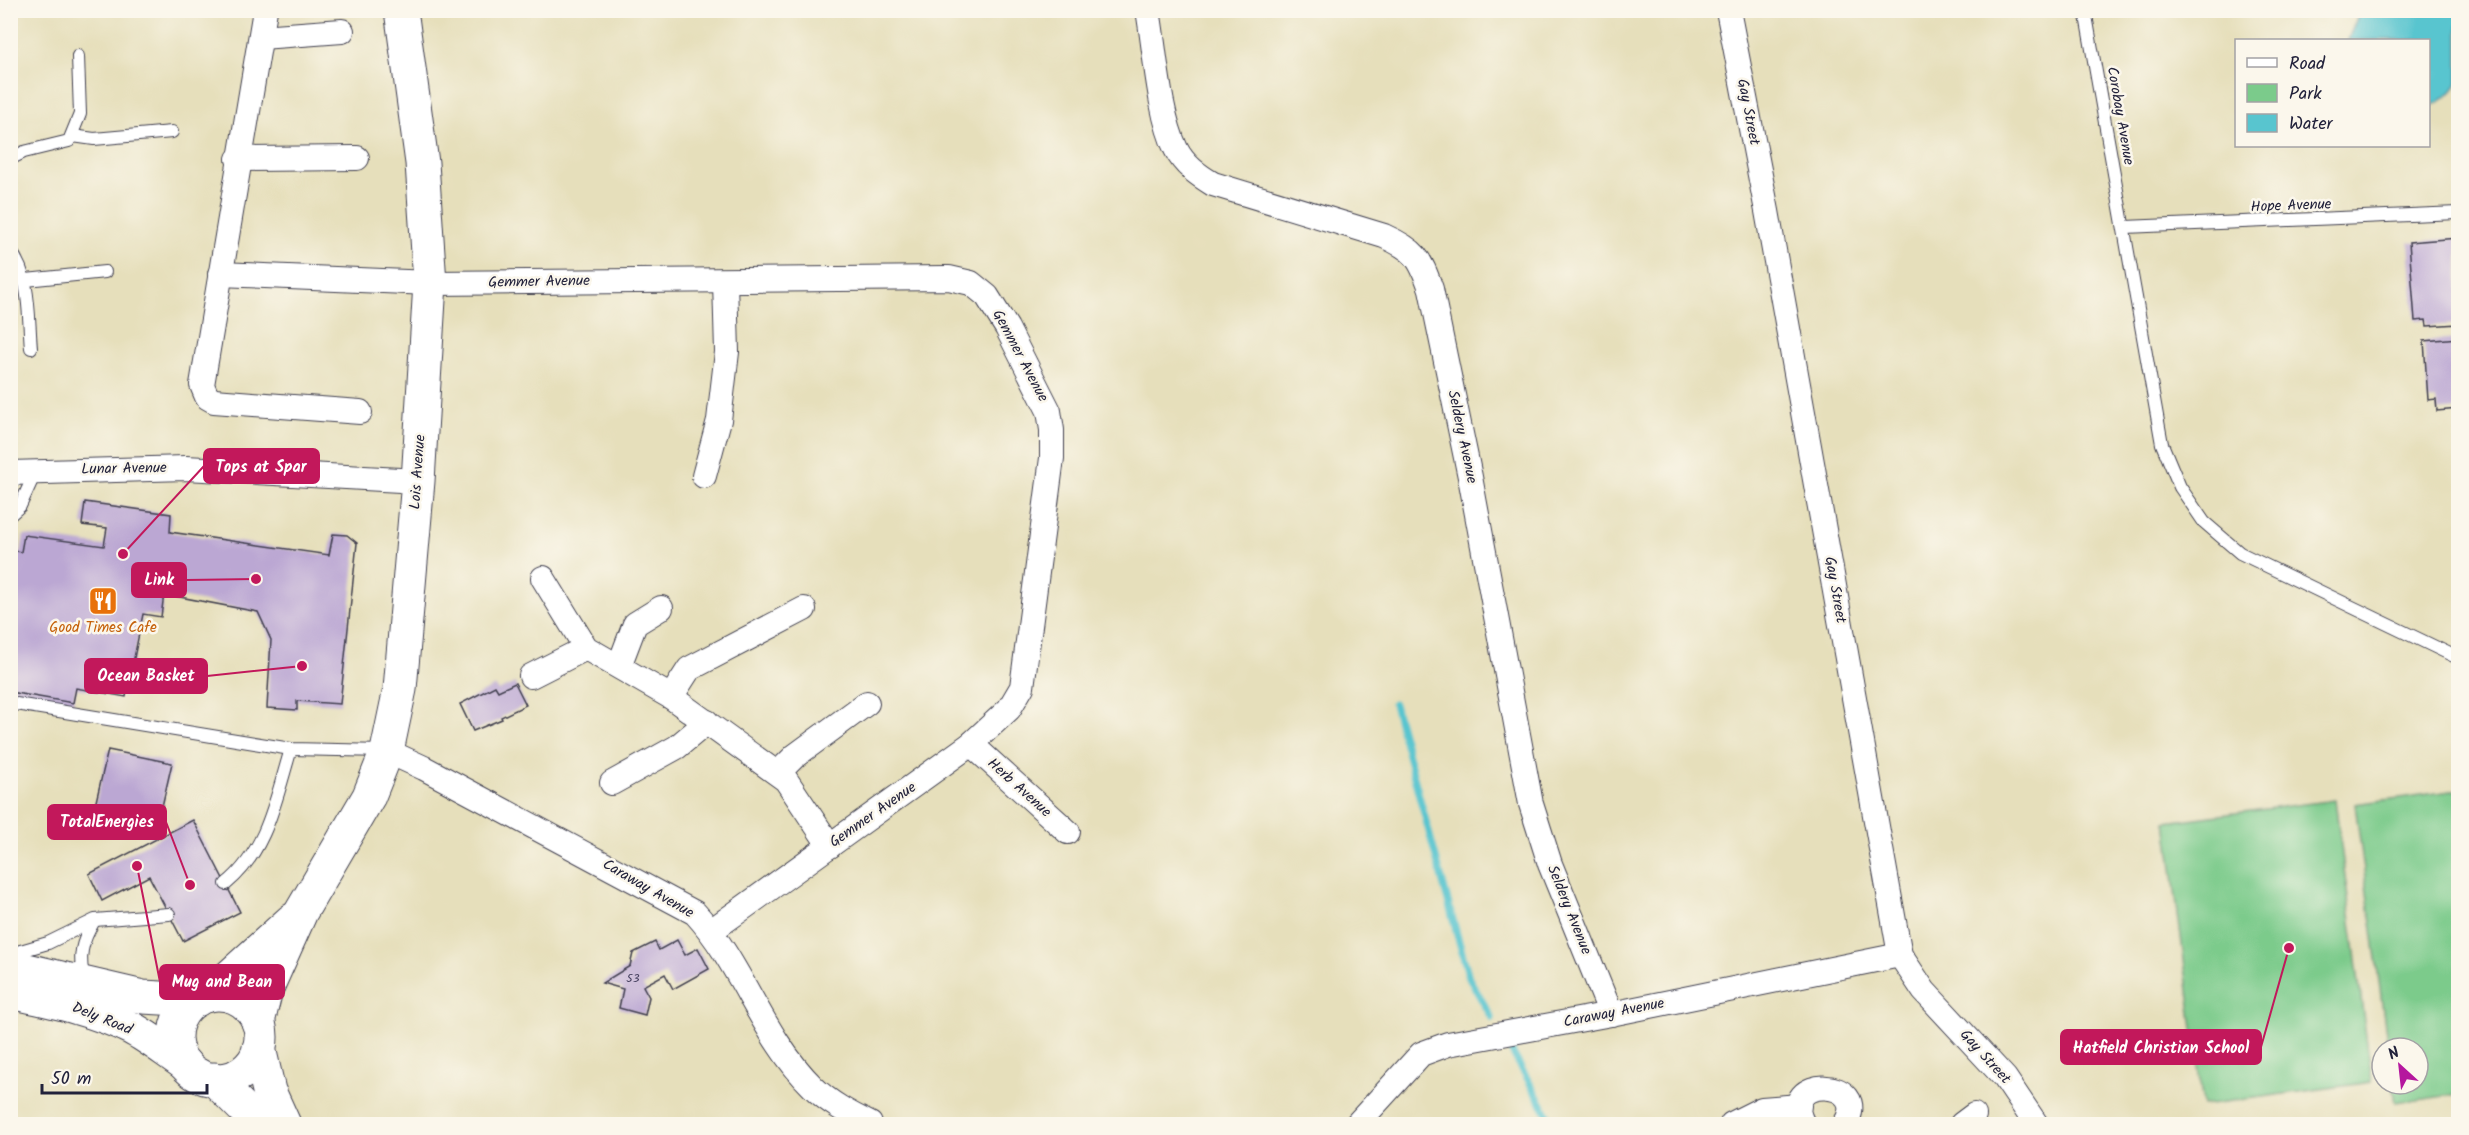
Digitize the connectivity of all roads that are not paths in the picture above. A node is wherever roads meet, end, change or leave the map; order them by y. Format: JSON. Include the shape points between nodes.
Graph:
{"nodes":[{"id":1,"x":266,"y":10,"type":"edge"},
{"id":2,"x":401,"y":10,"type":"edge"},
{"id":3,"x":1148,"y":10,"type":"edge"},
{"id":4,"x":1728,"y":10,"type":"edge"},
{"id":5,"x":2085,"y":10,"type":"edge"},
{"id":6,"x":342,"y":31,"type":"dead end"},
{"id":7,"x":261,"y":37,"type":"junction"},
{"id":8,"x":78,"y":56,"type":"dead end"},
{"id":9,"x":172,"y":132,"type":"dead end"},
{"id":10,"x":73,"y":136,"type":"junction"},
{"id":11,"x":357,"y":158,"type":"dead end"},
{"id":12,"x":10,"y":159,"type":"edge"},
{"id":13,"x":238,"y":159,"type":"junction"},
{"id":14,"x":2458,"y":213,"type":"edge"},
{"id":15,"x":2125,"y":227,"type":"junction"},
{"id":16,"x":10,"y":250,"type":"edge"},
{"id":17,"x":105,"y":273,"type":"dead end"},
{"id":18,"x":219,"y":274,"type":"junction"},
{"id":19,"x":26,"y":280,"type":"junction"},
{"id":20,"x":725,"y":280,"type":"junction"},
{"id":21,"x":430,"y":283,"type":"junction"},
{"id":22,"x":31,"y":348,"type":"dead end"},
{"id":23,"x":360,"y":412,"type":"dead end"},
{"id":24,"x":36,"y":471,"type":"junction"},
{"id":25,"x":10,"y":473,"type":"edge"},
{"id":26,"x":704,"y":476,"type":"dead end"},
{"id":27,"x":418,"y":481,"type":"junction"},
{"id":28,"x":10,"y":515,"type":"edge"},
{"id":29,"x":543,"y":578,"type":"dead end"},
{"id":30,"x":661,"y":608,"type":"dead end"},
{"id":31,"x":804,"y":609,"type":"dead end"},
{"id":32,"x":586,"y":648,"type":"junction"},
{"id":33,"x":2458,"y":658,"type":"edge"},
{"id":34,"x":619,"y":666,"type":"junction"},
{"id":35,"x":531,"y":676,"type":"dead end"},
{"id":36,"x":671,"y":697,"type":"junction"},
{"id":37,"x":10,"y":703,"type":"edge"},
{"id":38,"x":867,"y":703,"type":"dead end"},
{"id":39,"x":707,"y":722,"type":"junction"},
{"id":40,"x":971,"y":744,"type":"junction"},
{"id":41,"x":291,"y":749,"type":"junction"},
{"id":42,"x":387,"y":751,"type":"junction"},
{"id":43,"x":778,"y":773,"type":"junction"},
{"id":44,"x":612,"y":783,"type":"dead end"},
{"id":45,"x":1068,"y":832,"type":"dead end"},
{"id":46,"x":830,"y":846,"type":"junction"},
{"id":47,"x":226,"y":884,"type":"dead end"},
{"id":48,"x":301,"y":912,"type":"junction"},
{"id":49,"x":169,"y":914,"type":"dead end"},
{"id":50,"x":95,"y":920,"type":"junction"},
{"id":51,"x":711,"y":931,"type":"junction"},
{"id":52,"x":10,"y":954,"type":"edge"},
{"id":53,"x":1900,"y":955,"type":"junction"},
{"id":54,"x":10,"y":966,"type":"edge"},
{"id":55,"x":85,"y":982,"type":"junction"},
{"id":56,"x":10,"y":992,"type":"edge"},
{"id":57,"x":203,"y":997,"type":"junction"},
{"id":58,"x":1611,"y":1014,"type":"junction"},
{"id":59,"x":258,"y":1035,"type":"junction"},
{"id":60,"x":185,"y":1064,"type":"junction"},
{"id":61,"x":214,"y":1079,"type":"junction"},
{"id":62,"x":1801,"y":1115,"type":"edge"},
{"id":63,"x":259,"y":1125,"type":"edge"},
{"id":64,"x":284,"y":1125,"type":"edge"},
{"id":65,"x":870,"y":1125,"type":"edge"},
{"id":66,"x":1357,"y":1125,"type":"edge"},
{"id":67,"x":1732,"y":1125,"type":"edge"},
{"id":68,"x":1845,"y":1125,"type":"edge"},
{"id":69,"x":2036,"y":1125,"type":"edge"}],
"edges":[{"from":1,"to":7,"type":"street"},
{"from":2,"to":21,"type":"street","name":"Lois Avenue","via":[[422,163]]},
{"from":3,"to":58,"type":"street","name":"Seldery Avenue","via":[[1165,109],[1176,149],[1192,171],[1213,184],[1384,236],[1407,247],[1423,264],[1470,477],[1531,804],[1550,864]]},
{"from":4,"to":53,"type":"street","name":"Gay Street"},
{"from":5,"to":15,"type":"lane","name":"Corobay Avenue"},
{"from":6,"to":7,"type":"street"},
{"from":7,"to":13,"type":"street"},
{"from":8,"to":10,"type":"lane","via":[[81,114]]},
{"from":9,"to":10,"type":"lane","via":[[94,139]]},
{"from":10,"to":12,"type":"lane","via":[[64,144]]},
{"from":11,"to":13,"type":"street"},
{"from":13,"to":18,"type":"street"},
{"from":14,"to":15,"type":"lane","name":"Hope Avenue"},
{"from":15,"to":33,"type":"lane","name":"Corobay Avenue","via":[[2162,444],[2180,487],[2204,522],[2257,562]]},
{"from":16,"to":19,"type":"lane"},
{"from":17,"to":19,"type":"lane"},
{"from":18,"to":21,"type":"street","name":"Gemmer Avenue"},
{"from":18,"to":23,"type":"street","via":[[202,385],[207,397],[214,401]]},
{"from":19,"to":22,"type":"lane"},
{"from":20,"to":21,"type":"street","name":"Gemmer Avenue"},
{"from":20,"to":26,"type":"street","via":[[726,363],[719,420]]},
{"from":20,"to":40,"type":"street","name":"Gemmer Avenue","via":[[949,278],[971,283],[987,296],[1041,393],[1052,429],[1052,458],[1022,687],[1010,709]]},
{"from":21,"to":27,"type":"street","name":"Lois Avenue"},
{"from":24,"to":25,"type":"street","name":"Lunar Avenue"},
{"from":24,"to":27,"type":"street","name":"Lunar Avenue","via":[[186,468]]},
{"from":24,"to":28,"type":"lane","via":[[20,506]]},
{"from":27,"to":42,"type":"street","name":"Lois Avenue","via":[[400,689]]},
{"from":29,"to":32,"type":"street"},
{"from":30,"to":34,"type":"street","via":[[635,624]]},
{"from":31,"to":36,"type":"street","via":[[689,669]]},
{"from":32,"to":34,"type":"street"},
{"from":32,"to":35,"type":"street"},
{"from":34,"to":36,"type":"street"},
{"from":36,"to":39,"type":"street"},
{"from":37,"to":41,"type":"lane"},
{"from":38,"to":43,"type":"street"},
{"from":39,"to":43,"type":"street"},
{"from":39,"to":44,"type":"street","via":[[677,747]]},
{"from":40,"to":45,"type":"street","name":"Herb Avenue"},
{"from":40,"to":46,"type":"street","name":"Gemmer Avenue"},
{"from":41,"to":42,"type":"lane"},
{"from":41,"to":47,"type":"lane","via":[[256,852]]},
{"from":42,"to":48,"type":"street","name":"Lois Avenue","via":[[369,796]]},
{"from":42,"to":51,"type":"street","name":"Caraway Avenue","via":[[685,907]]},
{"from":43,"to":46,"type":"street","via":[[789,783]]},
{"from":46,"to":51,"type":"street","name":"Gemmer Avenue"},
{"from":48,"to":57,"type":"street","name":"Lois Avenue"},
{"from":48,"to":59,"type":"street","name":"Lois Avenue","via":[[266,990]]},
{"from":49,"to":50,"type":"lane"},
{"from":50,"to":52,"type":"lane","via":[[48,943]]},
{"from":50,"to":55,"type":"lane","via":[[80,955]]},
{"from":51,"to":65,"type":"street","name":"Caraway Avenue","via":[[803,1077],[826,1098]]},
{"from":53,"to":58,"type":"street","name":"Caraway Avenue"},
{"from":53,"to":69,"type":"street","name":"Gay Street","via":[[1924,990],[2005,1078]]},
{"from":54,"to":55,"type":"street","name":"Dely Road"},
{"from":55,"to":57,"type":"street","name":"Dely Road","via":[[143,997]]},
{"from":56,"to":60,"type":"street","name":"Dely Road","via":[[84,1009],[131,1028]]},
{"from":57,"to":59,"type":"street","via":[[219,994],[238,999],[253,1013]]},
{"from":57,"to":60,"type":"street","via":[[187,1007],[176,1029],[177,1048]]},
{"from":58,"to":66,"type":"street","name":"Caraway Avenue","via":[[1427,1051],[1408,1066]]},
{"from":59,"to":61,"type":"street","via":[[254,1059],[237,1075]]},
{"from":59,"to":64,"type":"street","name":"Lois Avenue","via":[[269,1091]]},
{"from":60,"to":61,"type":"street","via":[[203,1077]]},
{"from":61,"to":63,"type":"street"},
{"from":62,"to":67,"type":"street","via":[[1762,1109]]},
{"from":62,"to":68,"type":"street","via":[[1802,1098],[1815,1087],[1831,1087],[1845,1096],[1848,1104]]}]}
